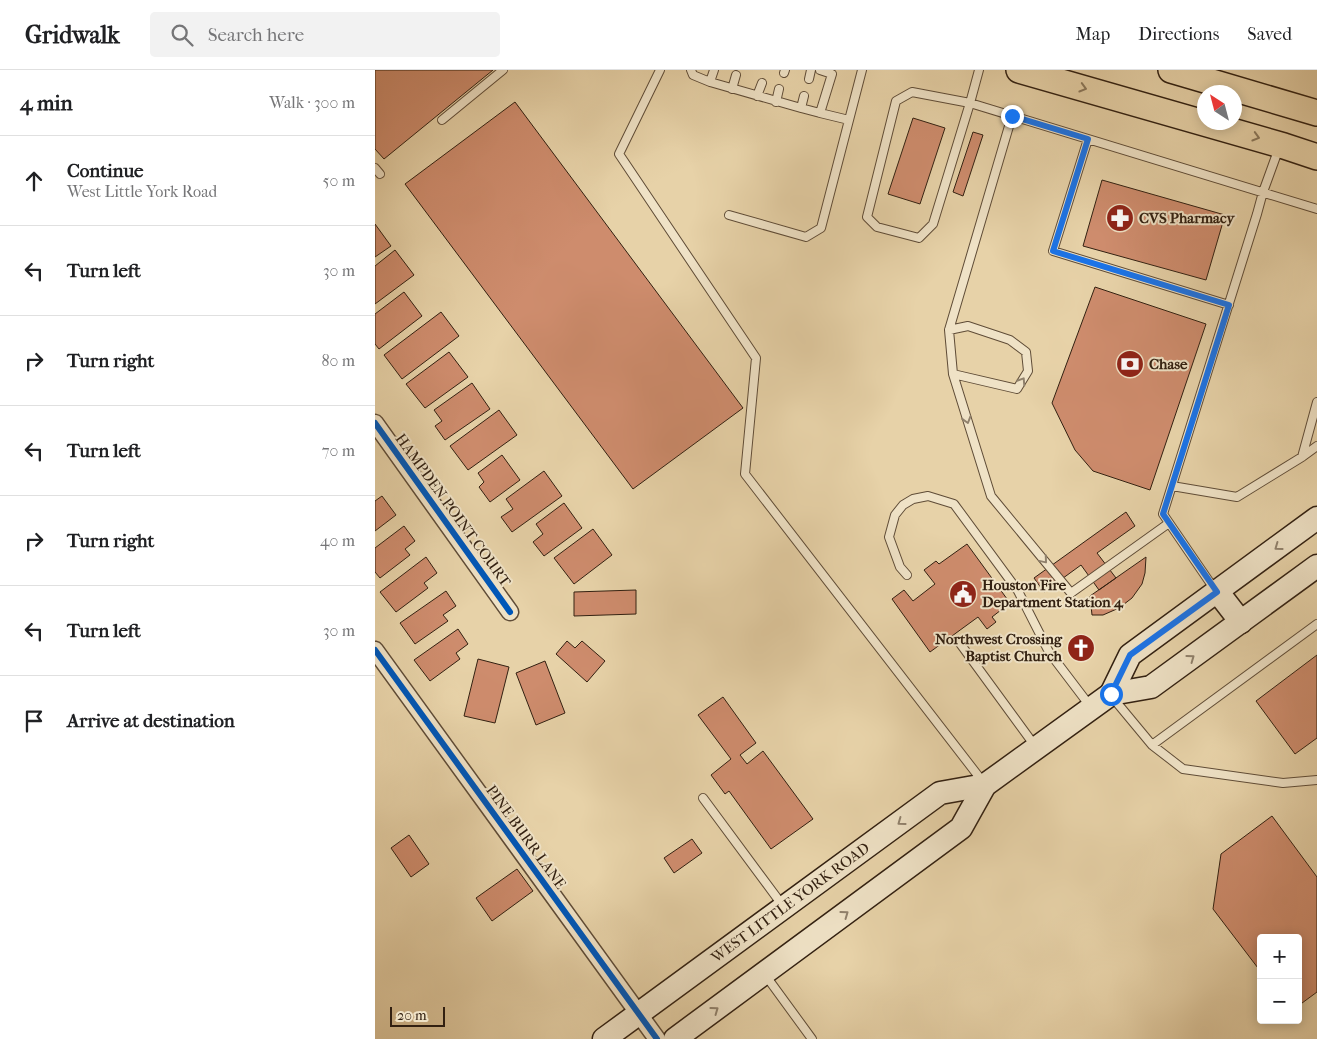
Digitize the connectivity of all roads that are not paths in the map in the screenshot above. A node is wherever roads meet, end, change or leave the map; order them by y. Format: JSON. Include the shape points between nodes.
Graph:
{"nodes":[{"id":1,"x":503,"y":70,"type":"edge"},
{"id":2,"x":660,"y":70,"type":"edge"},
{"id":3,"x":691,"y":70,"type":"edge"},
{"id":4,"x":714,"y":70,"type":"edge"},
{"id":5,"x":811,"y":70,"type":"edge"},
{"id":6,"x":820,"y":70,"type":"edge"},
{"id":7,"x":862,"y":70,"type":"edge"},
{"id":8,"x":979,"y":70,"type":"edge"},
{"id":9,"x":1019,"y":70,"type":"edge"},
{"id":10,"x":1171,"y":70,"type":"edge"},
{"id":11,"x":736,"y":76,"type":"dead end"},
{"id":12,"x":809,"y":79,"type":"dead end"},
{"id":13,"x":710,"y":82,"type":"junction"},
{"id":14,"x":762,"y":83,"type":"dead end"},
{"id":15,"x":732,"y":89,"type":"junction"},
{"id":16,"x":779,"y":89,"type":"dead end"},
{"id":17,"x":757,"y":96,"type":"junction"},
{"id":18,"x":804,"y":96,"type":"dead end"},
{"id":19,"x":776,"y":102,"type":"junction"},
{"id":20,"x":970,"y":103,"type":"junction"},
{"id":21,"x":801,"y":108,"type":"junction"},
{"id":22,"x":821,"y":113,"type":"junction"},
{"id":23,"x":1317,"y":113,"type":"edge"},
{"id":24,"x":1012,"y":116,"type":"junction"},
{"id":25,"x":442,"y":120,"type":"dead end"},
{"id":26,"x":849,"y":120,"type":"junction"},
{"id":27,"x":1088,"y":139,"type":"junction"},
{"id":28,"x":1280,"y":144,"type":"junction"},
{"id":29,"x":1317,"y":157,"type":"edge"},
{"id":30,"x":1263,"y":192,"type":"junction"},
{"id":31,"x":1317,"y":209,"type":"edge"},
{"id":32,"x":729,"y":215,"type":"dead end"},
{"id":33,"x":1229,"y":305,"type":"junction"},
{"id":34,"x":949,"y":330,"type":"junction"},
{"id":35,"x":953,"y":374,"type":"junction"},
{"id":36,"x":1317,"y":402,"type":"edge"},
{"id":37,"x":375,"y":423,"type":"edge"},
{"id":38,"x":1317,"y":446,"type":"edge"},
{"id":39,"x":1303,"y":457,"type":"junction"},
{"id":40,"x":1172,"y":486,"type":"junction"},
{"id":41,"x":1317,"y":518,"type":"edge"},
{"id":42,"x":1169,"y":523,"type":"junction"},
{"id":43,"x":1317,"y":566,"type":"edge"},
{"id":44,"x":907,"y":575,"type":"dead end"},
{"id":45,"x":1217,"y":592,"type":"junction"},
{"id":46,"x":510,"y":612,"type":"dead end"},
{"id":47,"x":1241,"y":622,"type":"junction"},
{"id":48,"x":1317,"y":624,"type":"edge"},
{"id":49,"x":959,"y":642,"type":"dead end"},
{"id":50,"x":375,"y":650,"type":"edge"},
{"id":51,"x":1111,"y":694,"type":"junction"},
{"id":52,"x":1091,"y":708,"type":"junction"},
{"id":53,"x":1152,"y":745,"type":"junction"},
{"id":54,"x":1036,"y":748,"type":"junction"},
{"id":55,"x":1317,"y":780,"type":"edge"},
{"id":56,"x":985,"y":785,"type":"junction"},
{"id":57,"x":703,"y":798,"type":"dead end"},
{"id":58,"x":784,"y":908,"type":"junction"},
{"id":59,"x":764,"y":974,"type":"junction"},
{"id":60,"x":639,"y":1014,"type":"junction"},
{"id":61,"x":604,"y":1039,"type":"edge"},
{"id":62,"x":657,"y":1039,"type":"edge"},
{"id":63,"x":675,"y":1039,"type":"edge"},
{"id":64,"x":812,"y":1039,"type":"edge"}],
"edges":[{"from":1,"to":25,"type":"lane"},
{"from":2,"to":56,"type":"lane","via":[[619,154],[756,358],[745,474]]},
{"from":3,"to":13,"type":"lane","via":[[693,75]]},
{"from":4,"to":13,"type":"lane"},
{"from":5,"to":12,"type":"lane"},
{"from":6,"to":22,"type":"lane","via":[[832,74]]},
{"from":7,"to":26,"type":"lane"},
{"from":8,"to":20,"type":"lane"},
{"from":9,"to":28,"type":"main road","one_way":true},
{"from":10,"to":23,"type":"main road"},
{"from":11,"to":15,"type":"lane"},
{"from":13,"to":15,"type":"lane"},
{"from":14,"to":17,"type":"lane"},
{"from":15,"to":17,"type":"lane"},
{"from":16,"to":19,"type":"lane"},
{"from":17,"to":19,"type":"lane"},
{"from":18,"to":21,"type":"lane"},
{"from":19,"to":21,"type":"lane"},
{"from":20,"to":20,"type":"lane","via":[[912,92],[897,101],[867,217],[877,227],[919,238],[933,224]]},
{"from":20,"to":24,"type":"lane"},
{"from":21,"to":22,"type":"lane"},
{"from":22,"to":26,"type":"lane"},
{"from":24,"to":27,"type":"lane"},
{"from":24,"to":34,"type":"lane"},
{"from":26,"to":32,"type":"lane","via":[[821,228],[806,237]]},
{"from":27,"to":30,"type":"lane"},
{"from":27,"to":33,"type":"lane","via":[[1053,251]]},
{"from":28,"to":29,"type":"main road"},
{"from":28,"to":30,"type":"lane"},
{"from":30,"to":31,"type":"lane"},
{"from":30,"to":33,"type":"lane"},
{"from":33,"to":40,"type":"lane"},
{"from":34,"to":35,"type":"lane"},
{"from":35,"to":34,"type":"lane","one_way":true,"via":[[1017,388],[1028,371],[1026,352],[1010,340],[968,326]]},
{"from":35,"to":42,"type":"lane","one_way":true,"via":[[991,496],[1071,592]]},
{"from":36,"to":39,"type":"lane"},
{"from":37,"to":46,"type":"street","name":"HAMPDEN POINT COURT"},
{"from":38,"to":39,"type":"lane"},
{"from":39,"to":40,"type":"lane","via":[[1237,497]]},
{"from":40,"to":42,"type":"lane","via":[[1163,514]]},
{"from":41,"to":45,"type":"main road","name":"WEST LITTLE YORK ROAD","one_way":true},
{"from":42,"to":45,"type":"lane"},
{"from":43,"to":47,"type":"main road","name":"WEST LITTLE YORK ROAD"},
{"from":44,"to":52,"type":"lane","via":[[889,537],[895,515],[913,498],[929,496],[954,504],[1018,591],[1049,652]]},
{"from":45,"to":47,"type":"main road"},
{"from":45,"to":51,"type":"main road","name":"WEST LITTLE YORK ROAD","via":[[1130,655]]},
{"from":51,"to":47,"type":"main road","name":"WEST LITTLE YORK ROAD","one_way":true,"via":[[1151,687]]},
{"from":48,"to":53,"type":"lane"},
{"from":49,"to":54,"type":"lane"},
{"from":50,"to":60,"type":"street","name":"PINE BURR LANE"},
{"from":51,"to":52,"type":"main road","name":"WEST LITTLE YORK ROAD"},
{"from":51,"to":53,"type":"lane"},
{"from":52,"to":54,"type":"main road","name":"WEST LITTLE YORK ROAD"},
{"from":53,"to":55,"type":"lane","via":[[1183,769],[1283,783]]},
{"from":54,"to":56,"type":"main road","name":"WEST LITTLE YORK ROAD"},
{"from":56,"to":58,"type":"main road","name":"WEST LITTLE YORK ROAD","one_way":true,"via":[[940,793]]},
{"from":59,"to":56,"type":"main road","name":"WEST LITTLE YORK ROAD","one_way":true,"via":[[961,828]]},
{"from":57,"to":58,"type":"lane"},
{"from":58,"to":60,"type":"main road","name":"WEST LITTLE YORK ROAD"},
{"from":63,"to":59,"type":"main road","name":"WEST LITTLE YORK ROAD","one_way":true},
{"from":59,"to":64,"type":"lane"},
{"from":60,"to":61,"type":"main road","name":"WEST LITTLE YORK ROAD"},
{"from":60,"to":62,"type":"street","name":"PINE BURR LANE"}]}
